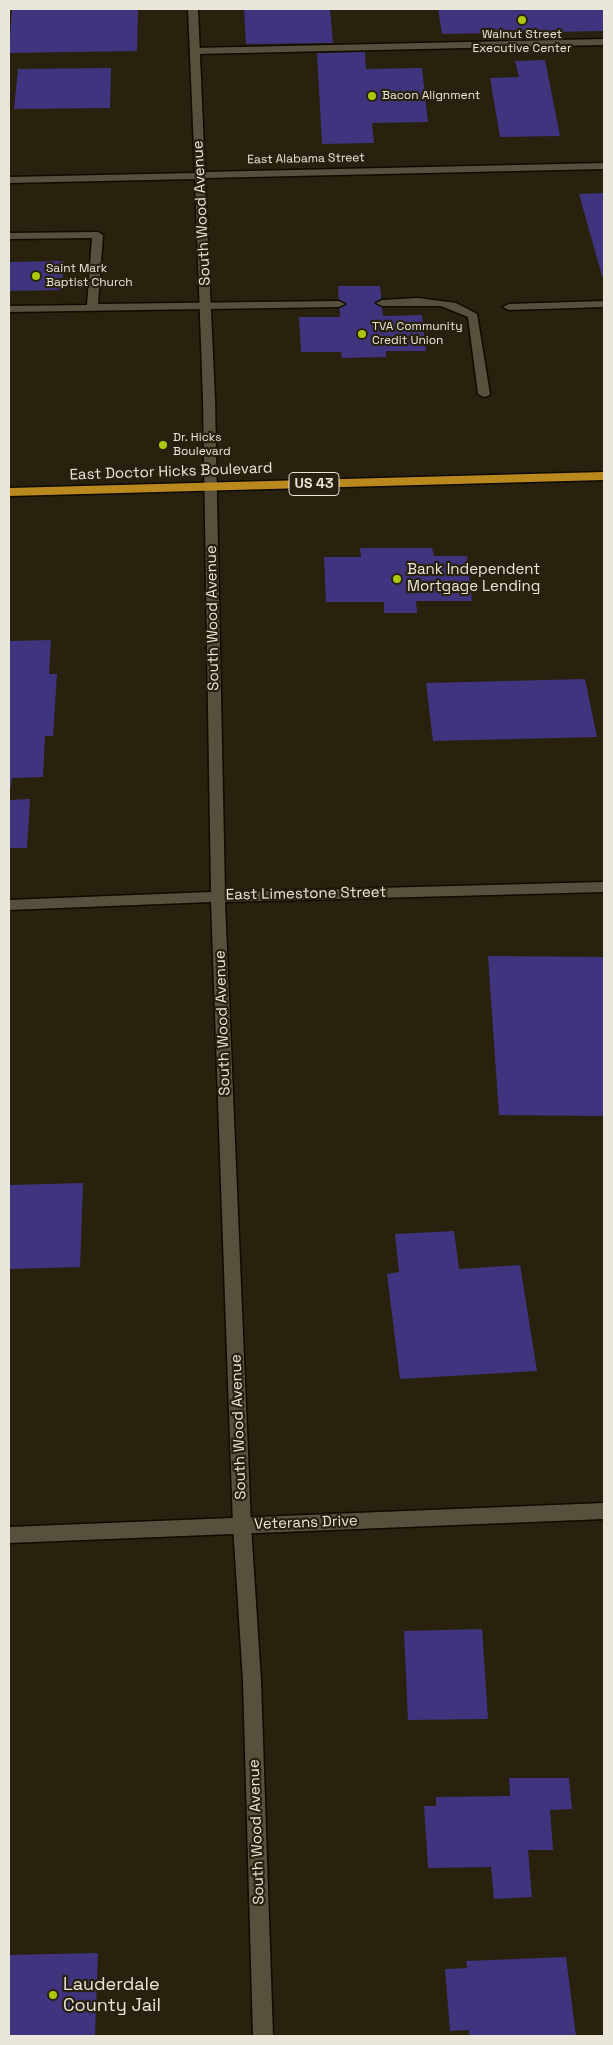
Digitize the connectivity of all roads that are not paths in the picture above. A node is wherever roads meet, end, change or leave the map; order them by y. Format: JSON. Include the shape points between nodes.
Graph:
{"nodes":[{"id":1,"x":193,"y":9,"type":"edge"},
{"id":2,"x":604,"y":42,"type":"edge"},
{"id":3,"x":194,"y":51,"type":"junction"},
{"id":4,"x":604,"y":166,"type":"edge"},
{"id":5,"x":199,"y":174,"type":"junction"},
{"id":6,"x":9,"y":180,"type":"edge"},
{"id":7,"x":9,"y":236,"type":"edge"},
{"id":8,"x":382,"y":303,"type":"dead end"},
{"id":9,"x":339,"y":304,"type":"dead end"},
{"id":10,"x":604,"y":304,"type":"edge"},
{"id":11,"x":206,"y":307,"type":"junction"},
{"id":12,"x":509,"y":307,"type":"dead end"},
{"id":13,"x":9,"y":309,"type":"edge"},
{"id":14,"x":92,"y":309,"type":"junction"},
{"id":15,"x":484,"y":394,"type":"dead end"},
{"id":16,"x":604,"y":476,"type":"edge"},
{"id":17,"x":211,"y":487,"type":"junction"},
{"id":18,"x":9,"y":492,"type":"edge"},
{"id":19,"x":604,"y":887,"type":"edge"},
{"id":20,"x":218,"y":897,"type":"junction"},
{"id":21,"x":9,"y":905,"type":"edge"},
{"id":22,"x":604,"y":1511,"type":"edge"},
{"id":23,"x":242,"y":1525,"type":"junction"},
{"id":24,"x":9,"y":1535,"type":"edge"},
{"id":25,"x":263,"y":2036,"type":"edge"}],
"edges":[{"from":1,"to":3,"type":"street","name":"South Wood Avenue"},
{"from":2,"to":3,"type":"street"},
{"from":3,"to":5,"type":"street","name":"South Wood Avenue"},
{"from":4,"to":5,"type":"street","name":"East Alabama Street"},
{"from":5,"to":6,"type":"street","name":"East Alabama Street"},
{"from":5,"to":11,"type":"street","name":"South Wood Avenue"},
{"from":7,"to":14,"type":"street","via":[[98,235]]},
{"from":8,"to":15,"type":"street","via":[[441,302],[461,306],[473,316]]},
{"from":9,"to":11,"type":"street"},
{"from":10,"to":12,"type":"street"},
{"from":11,"to":14,"type":"street"},
{"from":11,"to":17,"type":"street","name":"South Wood Avenue"},
{"from":13,"to":14,"type":"street"},
{"from":16,"to":17,"type":"highway","name":"East Doctor Hicks Boulevard","number":"US 43"},
{"from":17,"to":18,"type":"highway","name":"East Doctor Hicks Boulevard","number":"US 43"},
{"from":17,"to":20,"type":"street","name":"South Wood Avenue"},
{"from":19,"to":20,"type":"street","name":"East Limestone Street"},
{"from":20,"to":21,"type":"street","name":"East Limestone Street"},
{"from":20,"to":23,"type":"street","name":"South Wood Avenue"},
{"from":22,"to":23,"type":"street","name":"Veterans Drive"},
{"from":23,"to":24,"type":"street","name":"Veterans Drive"},
{"from":23,"to":25,"type":"street","name":"South Wood Avenue","via":[[252,1681]]}]}
